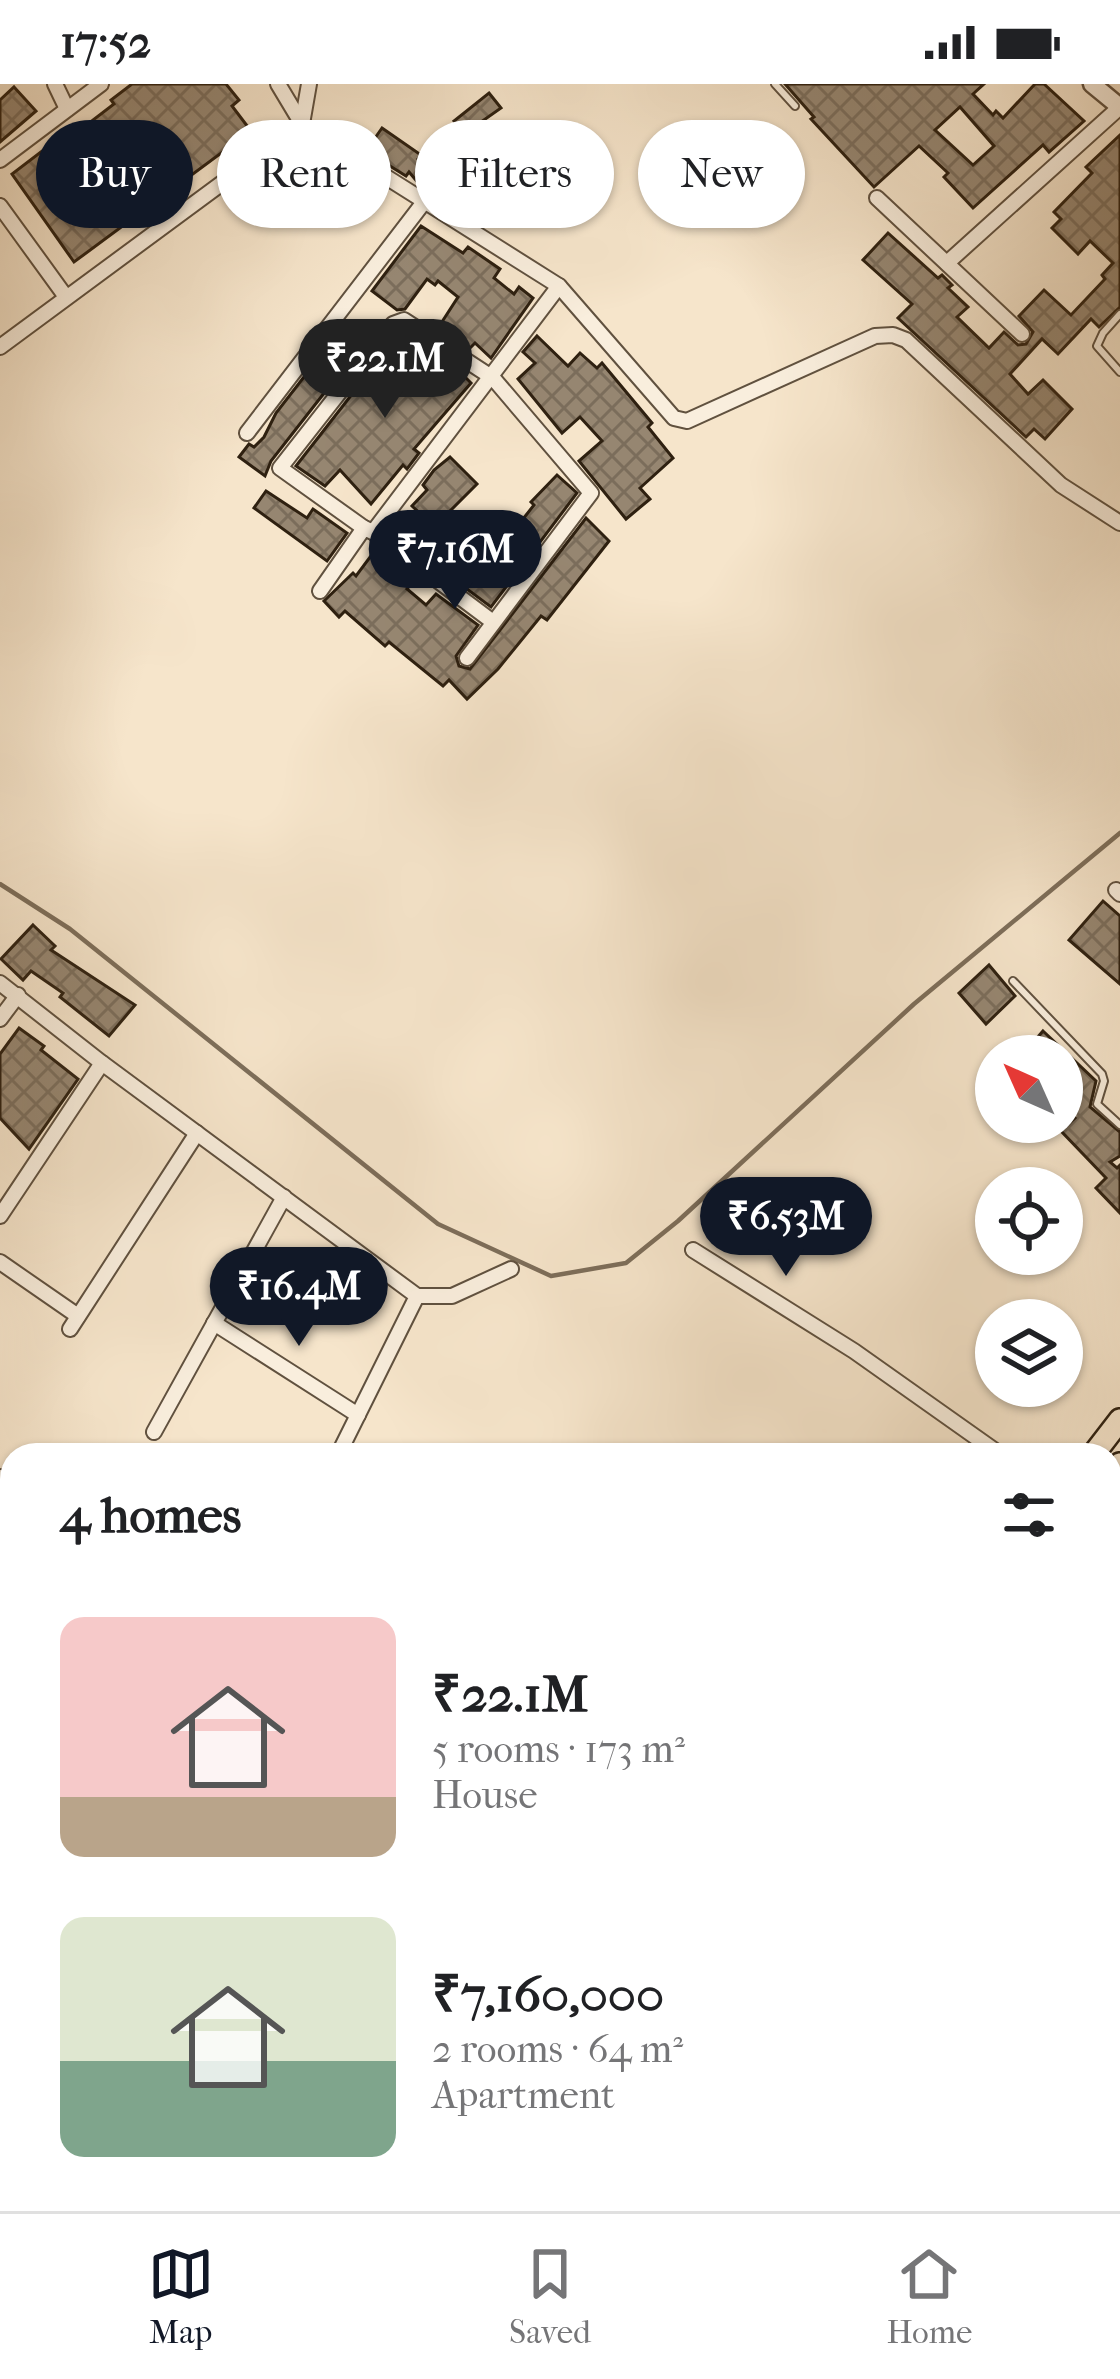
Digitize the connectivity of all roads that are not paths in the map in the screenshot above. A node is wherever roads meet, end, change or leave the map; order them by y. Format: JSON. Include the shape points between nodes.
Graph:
{"nodes":[{"id":1,"x":55,"y":84,"type":"edge"},
{"id":2,"x":100,"y":84,"type":"edge"},
{"id":3,"x":278,"y":84,"type":"edge"},
{"id":4,"x":309,"y":84,"type":"edge"},
{"id":5,"x":775,"y":84,"type":"edge"},
{"id":6,"x":1092,"y":84,"type":"edge"},
{"id":7,"x":795,"y":106,"type":"dead end"},
{"id":8,"x":1120,"y":107,"type":"edge"},
{"id":9,"x":67,"y":109,"type":"junction"},
{"id":10,"x":300,"y":120,"type":"edge"},
{"id":11,"x":303,"y":120,"type":"edge"},
{"id":12,"x":0,"y":160,"type":"edge"},
{"id":13,"x":217,"y":186,"type":"edge"},
{"id":14,"x":877,"y":198,"type":"dead end"},
{"id":15,"x":0,"y":206,"type":"edge"},
{"id":16,"x":415,"y":214,"type":"edge"},
{"id":17,"x":466,"y":228,"type":"edge"},
{"id":18,"x":947,"y":263,"type":"junction"},
{"id":19,"x":559,"y":286,"type":"junction"},
{"id":20,"x":66,"y":297,"type":"junction"},
{"id":21,"x":1120,"y":314,"type":"edge"},
{"id":22,"x":1022,"y":334,"type":"dead end"},
{"id":23,"x":0,"y":347,"type":"edge"},
{"id":24,"x":1120,"y":372,"type":"edge"},
{"id":25,"x":493,"y":378,"type":"junction"},
{"id":26,"x":247,"y":433,"type":"dead end"},
{"id":27,"x":1120,"y":523,"type":"edge"},
{"id":28,"x":369,"y":530,"type":"junction"},
{"id":29,"x":320,"y":591,"type":"dead end"},
{"id":30,"x":493,"y":622,"type":"junction"},
{"id":31,"x":467,"y":658,"type":"dead end"},
{"id":32,"x":1013,"y":981,"type":"dead end"},
{"id":33,"x":0,"y":983,"type":"edge"},
{"id":34,"x":18,"y":995,"type":"junction"},
{"id":35,"x":0,"y":1019,"type":"edge"},
{"id":36,"x":101,"y":1064,"type":"junction"},
{"id":37,"x":1120,"y":1125,"type":"edge"},
{"id":38,"x":197,"y":1132,"type":"junction"},
{"id":39,"x":284,"y":1197,"type":"junction"},
{"id":40,"x":0,"y":1216,"type":"edge"},
{"id":41,"x":693,"y":1250,"type":"dead end"},
{"id":42,"x":0,"y":1262,"type":"edge"},
{"id":43,"x":511,"y":1269,"type":"dead end"},
{"id":44,"x":416,"y":1296,"type":"junction"},
{"id":45,"x":214,"y":1323,"type":"junction"},
{"id":46,"x":358,"y":1415,"type":"junction"},
{"id":47,"x":154,"y":1432,"type":"dead end"},
{"id":48,"x":344,"y":1443,"type":"edge"},
{"id":49,"x":984,"y":1443,"type":"edge"}],
"edges":[{"from":1,"to":9,"type":"street"},
{"from":2,"to":9,"type":"street"},
{"from":3,"to":10,"type":"street"},
{"from":4,"to":11,"type":"street"},
{"from":5,"to":7,"type":"lane"},
{"from":6,"to":8,"type":"street"},
{"from":8,"to":18,"type":"street"},
{"from":9,"to":12,"type":"street"},
{"from":13,"to":20,"type":"street"},
{"from":14,"to":18,"type":"street"},
{"from":15,"to":20,"type":"street"},
{"from":16,"to":26,"type":"street"},
{"from":17,"to":19,"type":"street"},
{"from":18,"to":22,"type":"street"},
{"from":19,"to":25,"type":"street"},
{"from":19,"to":27,"type":"street","via":[[664,411],[687,422],[875,335],[906,340],[1061,485]]},
{"from":20,"to":23,"type":"street"},
{"from":21,"to":24,"type":"lane","via":[[1097,346]]},
{"from":25,"to":28,"type":"street"},
{"from":25,"to":28,"type":"street","via":[[404,320],[393,324],[280,468]]},
{"from":25,"to":30,"type":"street","via":[[591,493]]},
{"from":28,"to":29,"type":"street"},
{"from":28,"to":30,"type":"street"},
{"from":30,"to":31,"type":"street"},
{"from":32,"to":37,"type":"lane","via":[[1102,1074],[1097,1104]]},
{"from":33,"to":34,"type":"street"},
{"from":34,"to":35,"type":"street"},
{"from":34,"to":36,"type":"street"},
{"from":36,"to":38,"type":"street"},
{"from":36,"to":40,"type":"street"},
{"from":38,"to":39,"type":"street"},
{"from":38,"to":42,"type":"street","via":[[74,1322]]},
{"from":39,"to":44,"type":"street"},
{"from":39,"to":45,"type":"street"},
{"from":41,"to":49,"type":"street"},
{"from":43,"to":44,"type":"street","via":[[452,1296]]},
{"from":44,"to":46,"type":"street"},
{"from":45,"to":46,"type":"street"},
{"from":45,"to":47,"type":"street"},
{"from":46,"to":48,"type":"street"}]}
